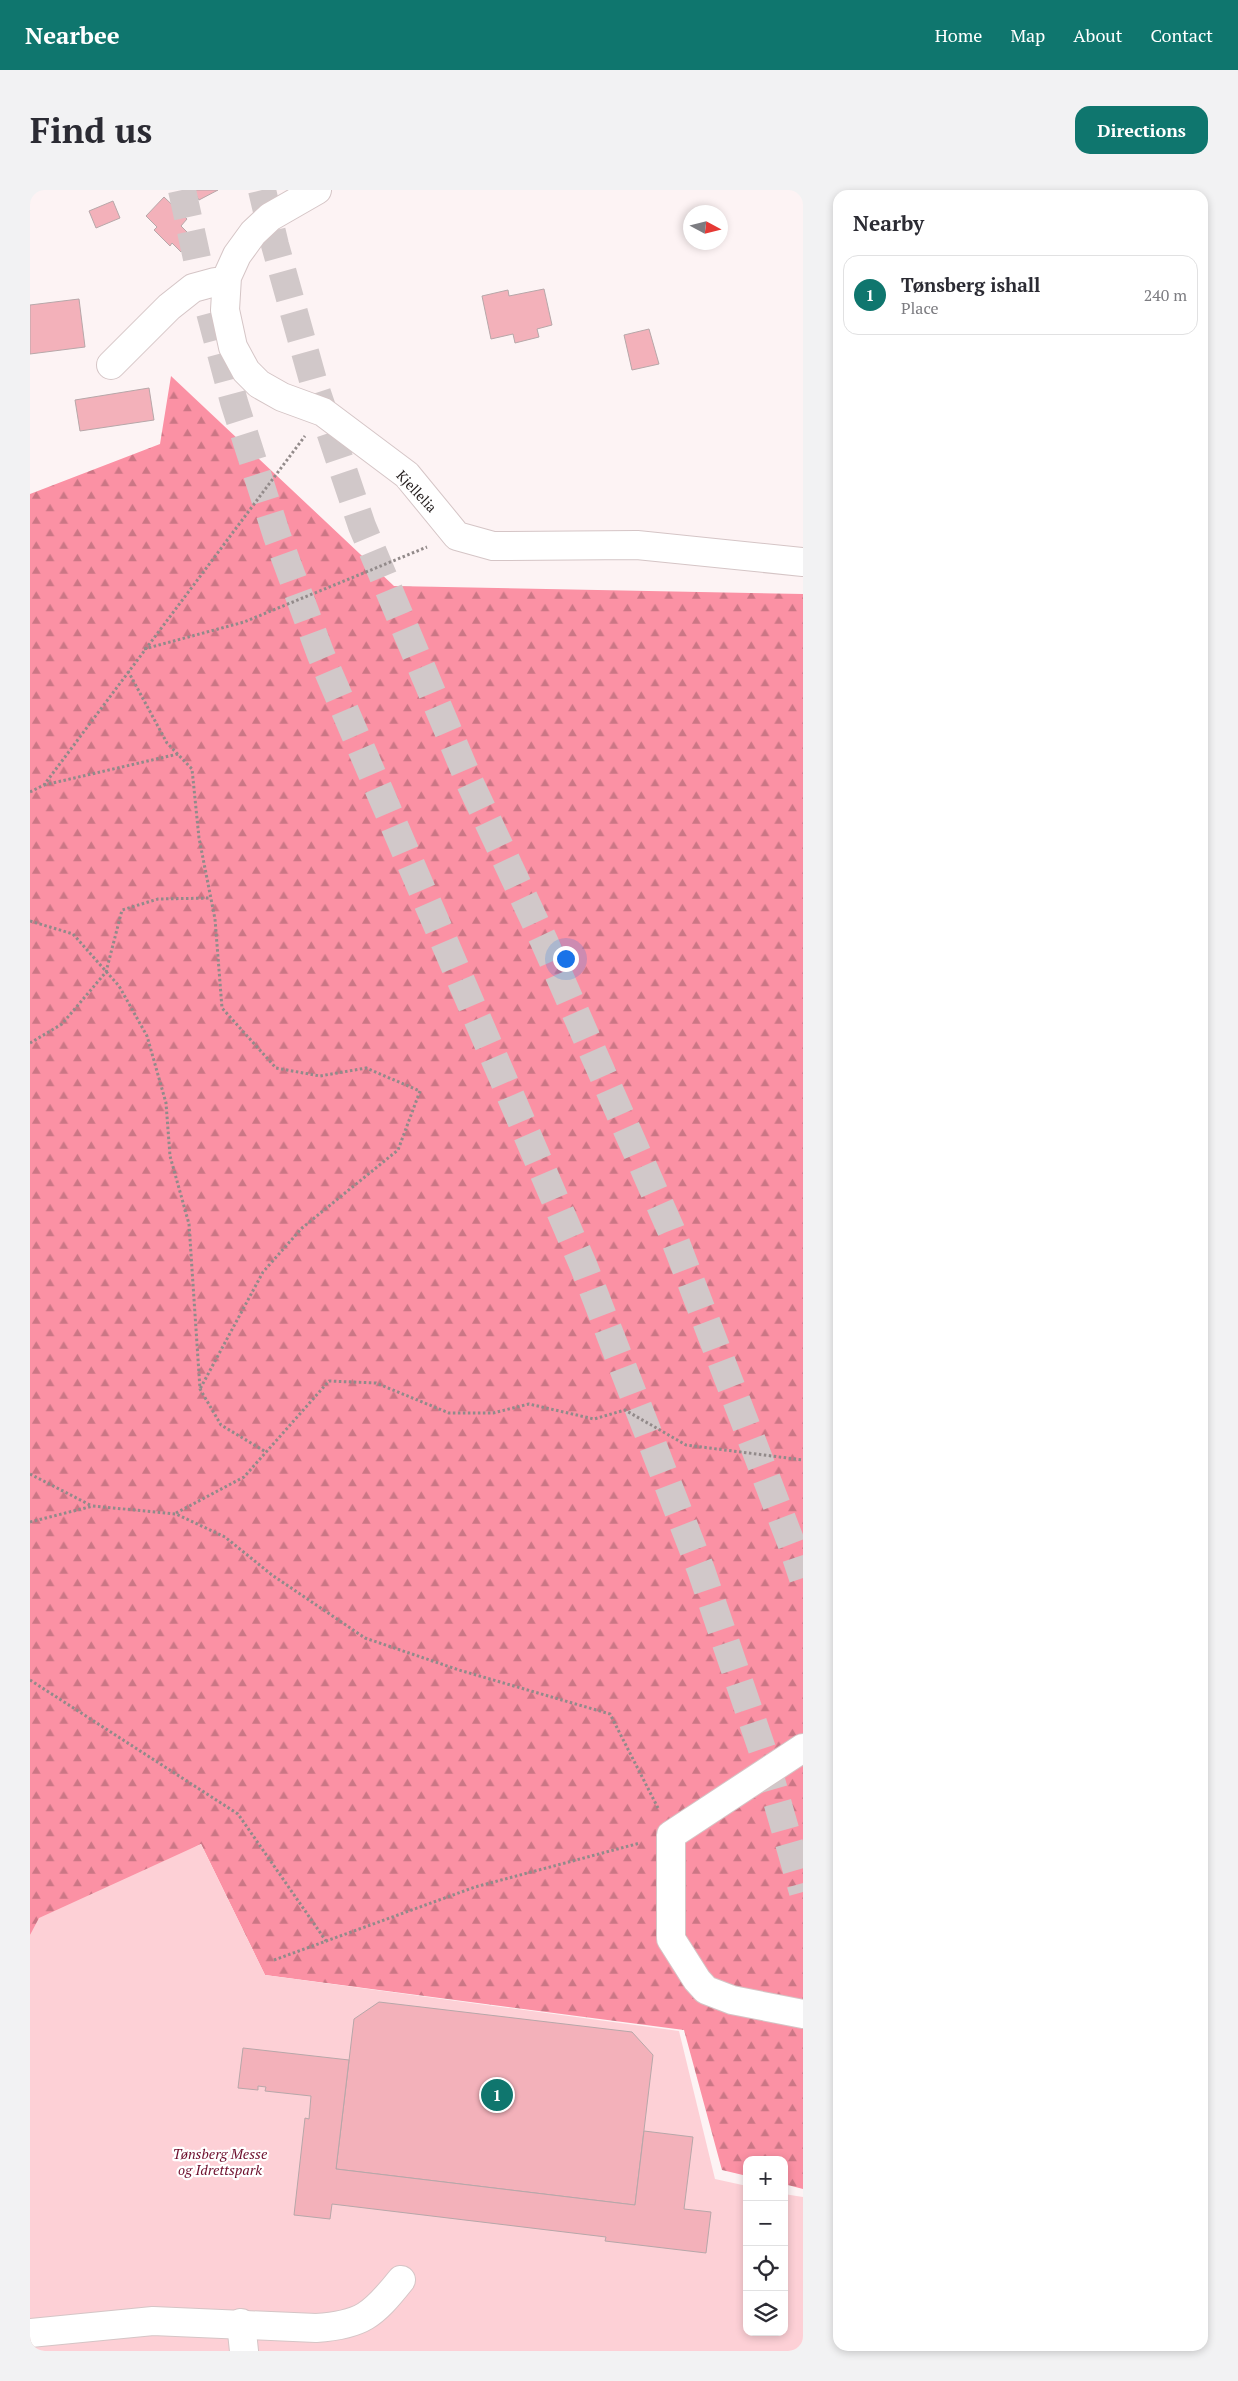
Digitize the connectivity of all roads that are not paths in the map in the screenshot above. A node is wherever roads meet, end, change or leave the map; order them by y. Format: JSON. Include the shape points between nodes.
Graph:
{"nodes":[{"id":1,"x":317,"y":190,"type":"edge"},
{"id":2,"x":226,"y":283,"type":"junction"},
{"id":3,"x":111,"y":365,"type":"dead end"},
{"id":4,"x":803,"y":562,"type":"edge"},
{"id":5,"x":803,"y":1748,"type":"edge"},
{"id":6,"x":803,"y":2014,"type":"edge"},
{"id":7,"x":401,"y":2280,"type":"dead end"},
{"id":8,"x":241,"y":2323,"type":"junction"},
{"id":9,"x":59,"y":2332,"type":"junction"},
{"id":10,"x":30,"y":2333,"type":"edge"},
{"id":11,"x":87,"y":2351,"type":"edge"},
{"id":12,"x":244,"y":2351,"type":"edge"}],
"edges":[{"from":1,"to":2,"type":"street","name":"Kjellelia","via":[[270,217],[252,233],[237,256]]},
{"from":2,"to":3,"type":"street","via":[[193,288],[169,307]]},
{"from":2,"to":4,"type":"street","name":"Kjellelia","via":[[225,310],[233,347],[246,371],[259,384],[323,412],[407,475],[457,536],[493,546],[637,544]]},
{"from":5,"to":6,"type":"street","via":[[671,1835],[671,1939],[697,1980],[706,1990],[732,2000]]},
{"from":7,"to":8,"type":"street","via":[[367,2316],[342,2326],[316,2328]]},
{"from":8,"to":9,"type":"street","via":[[153,2321]]},
{"from":8,"to":12,"type":"street"},
{"from":9,"to":10,"type":"street"},
{"from":9,"to":11,"type":"street"}]}
